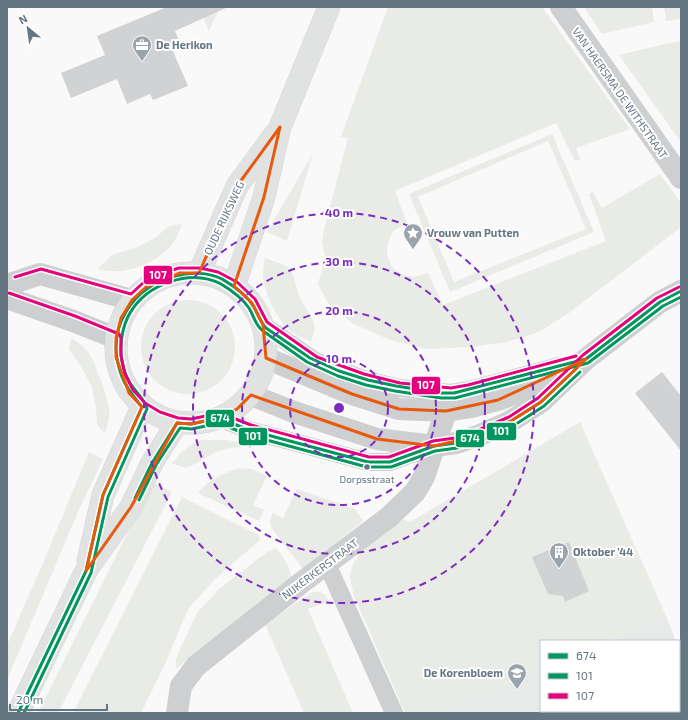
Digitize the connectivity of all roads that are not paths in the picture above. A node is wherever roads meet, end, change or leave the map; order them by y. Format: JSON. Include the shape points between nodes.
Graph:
{"nodes":[{"id":1,"x":329,"y":7,"type":"edge"},
{"id":2,"x":560,"y":7,"type":"edge"},
{"id":3,"x":280,"y":127,"type":"junction"},
{"id":4,"x":681,"y":178,"type":"edge"},
{"id":5,"x":199,"y":273,"type":"junction"},
{"id":6,"x":7,"y":285,"type":"edge"},
{"id":7,"x":234,"y":286,"type":"junction"},
{"id":8,"x":681,"y":291,"type":"edge"},
{"id":9,"x":7,"y":298,"type":"edge"},
{"id":10,"x":132,"y":300,"type":"junction"},
{"id":11,"x":263,"y":325,"type":"junction"},
{"id":12,"x":116,"y":338,"type":"junction"},
{"id":13,"x":266,"y":358,"type":"junction"},
{"id":14,"x":586,"y":359,"type":"junction"},
{"id":15,"x":251,"y":395,"type":"junction"},
{"id":16,"x":142,"y":406,"type":"junction"},
{"id":17,"x":446,"y":411,"type":"junction"},
{"id":18,"x":219,"y":418,"type":"junction"},
{"id":19,"x":177,"y":423,"type":"junction"},
{"id":20,"x":434,"y":446,"type":"junction"},
{"id":21,"x":327,"y":564,"type":"junction"},
{"id":22,"x":86,"y":571,"type":"junction"},
{"id":23,"x":18,"y":713,"type":"edge"},
{"id":24,"x":177,"y":713,"type":"edge"},
{"id":25,"x":394,"y":713,"type":"edge"}],
"edges":[{"from":1,"to":3,"type":"main road","name":"OUDE RIJKSWEG"},
{"from":2,"to":4,"type":"street","name":"VAN HAERSMA DE WITHSTRAAT"},
{"from":3,"to":5,"type":"main road","name":"OUDE RIJKSWEG","via":[[236,186]]},
{"from":3,"to":7,"type":"main road","name":"OUDE RIJKSWEG","via":[[264,197]]},
{"from":5,"to":7,"type":"main road","via":[[217,277]]},
{"from":5,"to":10,"type":"main road","via":[[180,273],[162,278],[146,287]]},
{"from":6,"to":10,"type":"street","via":[[40,274]]},
{"from":7,"to":11,"type":"main road","via":[[252,303]]},
{"from":8,"to":14,"type":"street","via":[[660,302]]},
{"from":9,"to":12,"type":"street"},
{"from":10,"to":12,"type":"main road","via":[[121,318]]},
{"from":11,"to":13,"type":"main road"},
{"from":11,"to":14,"type":"lane","via":[[315,361],[363,379],[398,388],[451,393]]},
{"from":12,"to":16,"type":"main road","via":[[120,376],[129,393]]},
{"from":13,"to":15,"type":"main road","via":[[261,377]]},
{"from":13,"to":17,"type":"street","via":[[352,394],[399,409]]},
{"from":14,"to":17,"type":"street","via":[[527,389],[498,400]]},
{"from":14,"to":20,"type":"street","via":[[541,402],[511,420],[478,436]]},
{"from":15,"to":18,"type":"main road","via":[[237,409]]},
{"from":15,"to":20,"type":"street","via":[[377,439]]},
{"from":16,"to":19,"type":"main road","via":[[158,417]]},
{"from":16,"to":22,"type":"main road","via":[[103,495]]},
{"from":17,"to":20,"type":"street","name":"NIJKERKERSTRAAT"},
{"from":18,"to":19,"type":"main road","via":[[191,424]]},
{"from":18,"to":20,"type":"lane","via":[[249,430],[368,462],[390,462]]},
{"from":19,"to":22,"type":"main road","via":[[152,463],[131,507]]},
{"from":20,"to":21,"type":"street","name":"NIJKERKERSTRAAT","via":[[424,477],[415,492],[389,517]]},
{"from":21,"to":24,"type":"street","name":"NIJKERKERSTRAAT","via":[[196,666],[181,686]]},
{"from":21,"to":25,"type":"lane"},
{"from":22,"to":23,"type":"main road"}]}
